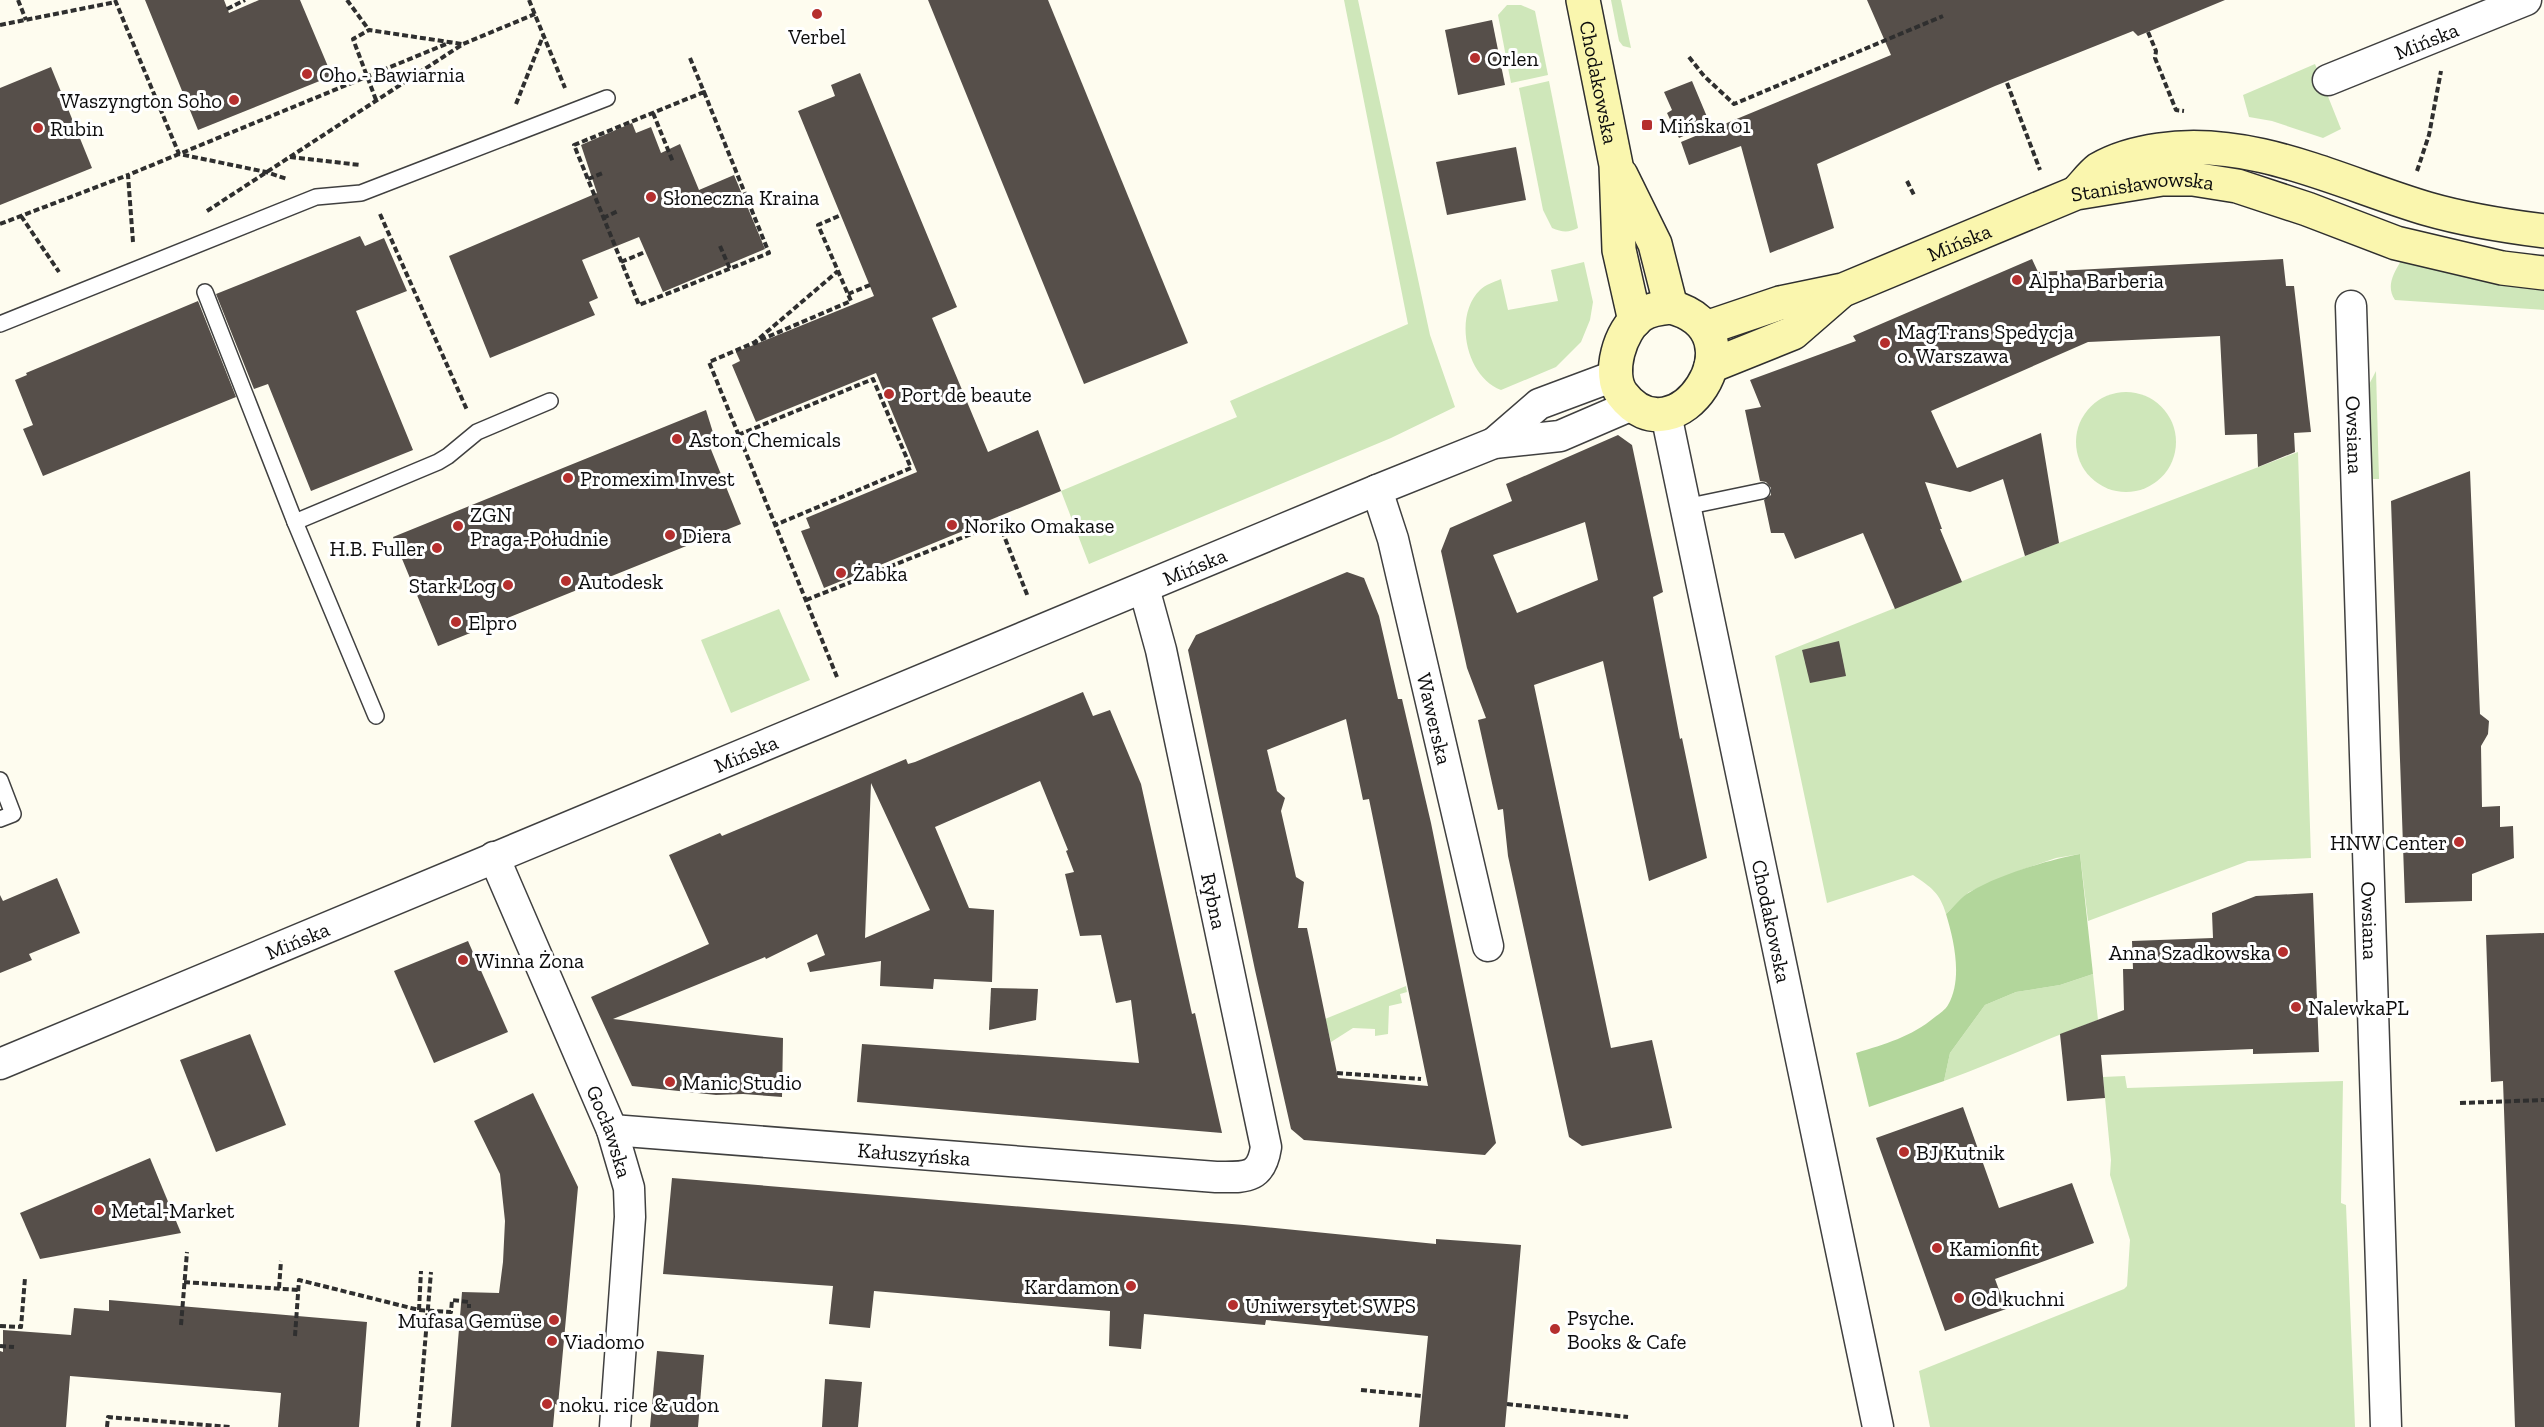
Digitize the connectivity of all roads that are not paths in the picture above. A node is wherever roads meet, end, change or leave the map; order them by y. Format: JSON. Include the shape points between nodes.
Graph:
{"nodes":[{"id":1,"x":1583,"y":0,"type":"edge"},
{"id":2,"x":2526,"y":0,"type":"edge"},
{"id":3,"x":2328,"y":80,"type":"dead end"},
{"id":4,"x":607,"y":98,"type":"dead end"},
{"id":5,"x":1616,"y":165,"type":"junction"},
{"id":6,"x":2076,"y":193,"type":"junction"},
{"id":7,"x":2544,"y":231,"type":"edge"},
{"id":8,"x":2544,"y":273,"type":"edge"},
{"id":9,"x":1843,"y":290,"type":"junction"},
{"id":10,"x":205,"y":292,"type":"dead end"},
{"id":11,"x":2351,"y":306,"type":"dead end"},
{"id":12,"x":1671,"y":307,"type":"junction"},
{"id":13,"x":1635,"y":321,"type":"junction"},
{"id":14,"x":0,"y":324,"type":"edge"},
{"id":15,"x":1706,"y":328,"type":"junction"},
{"id":16,"x":1711,"y":366,"type":"junction"},
{"id":17,"x":1614,"y":376,"type":"junction"},
{"id":18,"x":550,"y":401,"type":"dead end"},
{"id":19,"x":1632,"y":405,"type":"junction"},
{"id":20,"x":1666,"y":414,"type":"junction"},
{"id":21,"x":1494,"y":443,"type":"junction"},
{"id":22,"x":1377,"y":490,"type":"junction"},
{"id":23,"x":1762,"y":490,"type":"dead end"},
{"id":24,"x":1685,"y":507,"type":"junction"},
{"id":25,"x":295,"y":522,"type":"junction"},
{"id":26,"x":1144,"y":588,"type":"junction"},
{"id":27,"x":376,"y":716,"type":"dead end"},
{"id":28,"x":0,"y":780,"type":"edge"},
{"id":29,"x":0,"y":819,"type":"edge"},
{"id":30,"x":494,"y":857,"type":"junction"},
{"id":31,"x":1488,"y":946,"type":"dead end"},
{"id":32,"x":0,"y":1064,"type":"edge"},
{"id":33,"x":612,"y":1130,"type":"junction"},
{"id":34,"x":1216,"y":1177,"type":"joint"},
{"id":35,"x":615,"y":1427,"type":"edge"},
{"id":36,"x":1878,"y":1427,"type":"edge"},
{"id":37,"x":2386,"y":1427,"type":"edge"}],
"edges":[{"from":1,"to":5,"type":"street","name":"Chodakowska"},
{"from":2,"to":3,"type":"street","name":"Mińska"},
{"from":4,"to":14,"type":"lane","via":[[361,193],[316,197]]},
{"from":5,"to":12,"type":"street","name":"Chodakowska","via":[[1655,244]]},
{"from":5,"to":13,"type":"street","name":"Chodakowska","via":[[1619,250]]},
{"from":6,"to":7,"type":"street","name":"Stanisławowska","via":[[2098,170],[2132,154],[2186,146],[2254,154],[2311,168],[2428,209]]},
{"from":6,"to":8,"type":"street","name":"Stanisławowska","via":[[2162,179],[2237,186],[2397,243],[2502,268]]},
{"from":6,"to":9,"type":"street","name":"Mińska"},
{"from":9,"to":15,"type":"street","name":"Mińska","via":[[1780,303]]},
{"from":9,"to":16,"type":"street","name":"Mińska","via":[[1793,333]]},
{"from":10,"to":25,"type":"lane"},
{"from":11,"to":37,"type":"street","name":"Owsiana"},
{"from":12,"to":13,"type":"street","via":[[1655,309]]},
{"from":12,"to":15,"type":"street","via":[[1686,311]]},
{"from":13,"to":17,"type":"street","via":[[1622,342]]},
{"from":15,"to":16,"type":"street","via":[[1711,341]]},
{"from":16,"to":20,"type":"street","via":[[1695,399],[1681,410]]},
{"from":17,"to":19,"type":"street","via":[[1620,392]]},
{"from":17,"to":21,"type":"street","name":"Mińska","via":[[1539,404]]},
{"from":18,"to":25,"type":"lane","via":[[477,432],[438,462]]},
{"from":19,"to":20,"type":"street","via":[[1647,413]]},
{"from":19,"to":21,"type":"street","name":"Mińska","via":[[1560,436]]},
{"from":20,"to":24,"type":"street","name":"Chodakowska"},
{"from":21,"to":22,"type":"street","name":"Mińska"},
{"from":22,"to":26,"type":"street","name":"Mińska"},
{"from":22,"to":31,"type":"street","name":"Wawerska","via":[[1393,539]]},
{"from":23,"to":24,"type":"lane"},
{"from":24,"to":36,"type":"street","name":"Chodakowska"},
{"from":25,"to":27,"type":"lane"},
{"from":26,"to":30,"type":"street","name":"Mińska"},
{"from":26,"to":34,"type":"street","name":"Rybna","via":[[1161,650],[1266,1147],[1264,1165],[1254,1174]]},
{"from":28,"to":29,"type":"lane","via":[[13,814]]},
{"from":30,"to":32,"type":"street","name":"Mińska"},
{"from":30,"to":33,"type":"street","name":"Gocławska"},
{"from":33,"to":34,"type":"street","name":"Kałuszyńska"},
{"from":33,"to":35,"type":"street","name":"Gocławska","via":[[629,1188],[630,1217]]}]}
